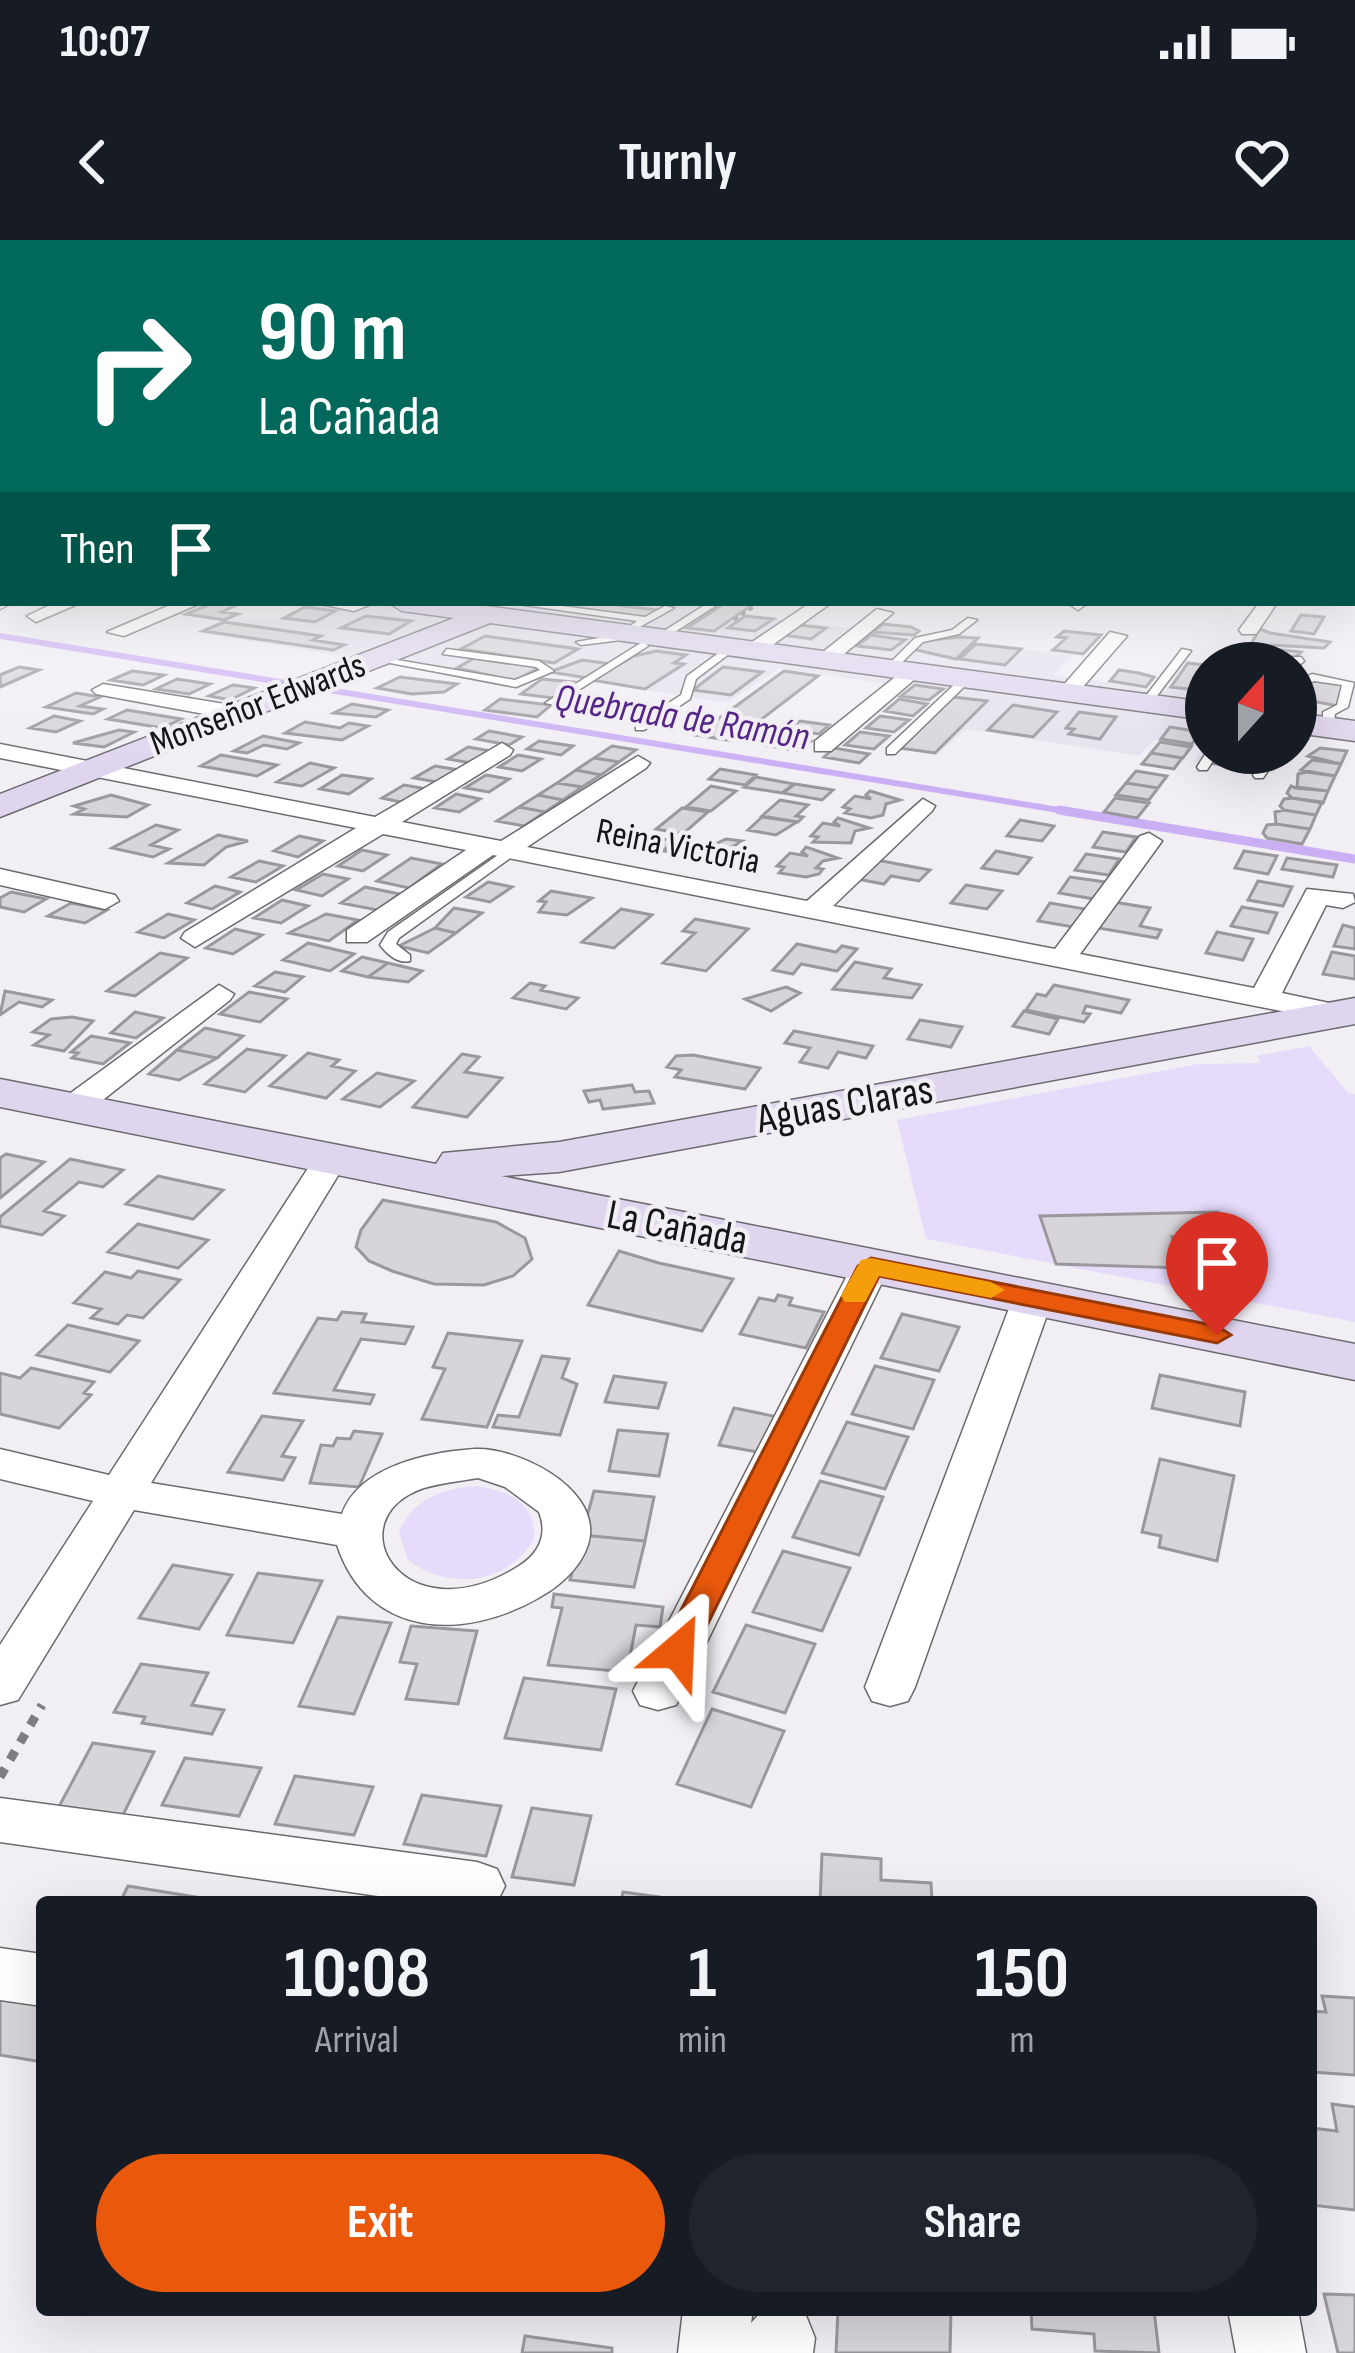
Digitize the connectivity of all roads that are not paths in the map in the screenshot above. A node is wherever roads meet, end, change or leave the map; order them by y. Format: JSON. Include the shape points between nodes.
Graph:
{"nodes":[{"id":1,"x":63,"y":606,"type":"edge"},
{"id":2,"x":184,"y":606,"type":"edge"},
{"id":3,"x":475,"y":606,"type":"edge"},
{"id":4,"x":596,"y":606,"type":"edge"},
{"id":5,"x":656,"y":606,"type":"edge"},
{"id":6,"x":705,"y":606,"type":"edge"},
{"id":7,"x":817,"y":606,"type":"edge"},
{"id":8,"x":1266,"y":606,"type":"edge"},
{"id":9,"x":506,"y":607,"type":"edge"},
{"id":10,"x":554,"y":611,"type":"edge"},
{"id":11,"x":584,"y":612,"type":"junction"},
{"id":12,"x":884,"y":614,"type":"dead end"},
{"id":13,"x":36,"y":616,"type":"dead end"},
{"id":14,"x":972,"y":620,"type":"dead end"},
{"id":15,"x":635,"y":627,"type":"edge"},
{"id":16,"x":1249,"y":630,"type":"dead end"},
{"id":17,"x":117,"y":632,"type":"dead end"},
{"id":18,"x":1117,"y":636,"type":"dead end"},
{"id":19,"x":581,"y":642,"type":"dead end"},
{"id":20,"x":445,"y":645,"type":"junction"},
{"id":21,"x":738,"y":652,"type":"junction"},
{"id":22,"x":1185,"y":652,"type":"edge"},
{"id":23,"x":374,"y":659,"type":"junction"},
{"id":24,"x":825,"y":660,"type":"junction"},
{"id":25,"x":858,"y":672,"type":"dead end"},
{"id":26,"x":900,"y":673,"type":"junction"},
{"id":27,"x":1317,"y":678,"type":"edge"},
{"id":28,"x":970,"y":683,"type":"junction"},
{"id":29,"x":103,"y":691,"type":"dead end"},
{"id":30,"x":1067,"y":692,"type":"junction"},
{"id":31,"x":1031,"y":695,"type":"dead end"},
{"id":32,"x":551,"y":703,"type":"dead end"},
{"id":33,"x":1146,"y":703,"type":"junction"},
{"id":34,"x":1185,"y":708,"type":"edge"},
{"id":35,"x":237,"y":713,"type":"junction"},
{"id":36,"x":640,"y":727,"type":"dead end"},
{"id":37,"x":1325,"y":728,"type":"edge"},
{"id":38,"x":823,"y":746,"type":"dead end"},
{"id":39,"x":502,"y":750,"type":"dead end"},
{"id":40,"x":891,"y":751,"type":"dead end"},
{"id":41,"x":0,"y":752,"type":"edge"},
{"id":42,"x":638,"y":763,"type":"dead end"},
{"id":43,"x":94,"y":770,"type":"junction"},
{"id":44,"x":0,"y":806,"type":"edge"},
{"id":45,"x":923,"y":806,"type":"dead end"},
{"id":46,"x":379,"y":825,"type":"junction"},
{"id":47,"x":1149,"y":842,"type":"dead end"},
{"id":48,"x":502,"y":849,"type":"junction"},
{"id":49,"x":0,"y":877,"type":"edge"},
{"id":50,"x":1343,"y":900,"type":"dead end"},
{"id":51,"x":105,"y":901,"type":"dead end"},
{"id":52,"x":813,"y":910,"type":"junction"},
{"id":53,"x":357,"y":936,"type":"dead end"},
{"id":54,"x":195,"y":938,"type":"dead end"},
{"id":55,"x":404,"y":958,"type":"dead end"},
{"id":56,"x":1063,"y":959,"type":"junction"},
{"id":57,"x":218,"y":994,"type":"dead end"},
{"id":58,"x":1264,"y":998,"type":"junction"},
{"id":59,"x":1348,"y":1012,"type":"edge"},
{"id":60,"x":0,"y":1093,"type":"edge"},
{"id":61,"x":73,"y":1107,"type":"junction"},
{"id":62,"x":331,"y":1159,"type":"junction"},
{"id":63,"x":560,"y":1180,"type":"junction"},
{"id":64,"x":871,"y":1266,"type":"junction"},
{"id":65,"x":1034,"y":1298,"type":"junction"},
{"id":66,"x":1355,"y":1362,"type":"edge"},
{"id":67,"x":0,"y":1464,"type":"edge"},
{"id":68,"x":121,"y":1492,"type":"junction"},
{"id":69,"x":356,"y":1532,"type":"dead end"},
{"id":70,"x":0,"y":1686,"type":"edge"},
{"id":71,"x":890,"y":1687,"type":"dead end"},
{"id":72,"x":658,"y":1691,"type":"dead end"},
{"id":73,"x":0,"y":1820,"type":"edge"},
{"id":74,"x":477,"y":1886,"type":"dead end"},
{"id":75,"x":0,"y":1973,"type":"edge"},
{"id":76,"x":36,"y":1980,"type":"edge"},
{"id":77,"x":717,"y":2316,"type":"edge"},
{"id":78,"x":1264,"y":2316,"type":"edge"},
{"id":79,"x":713,"y":2353,"type":"edge"},
{"id":80,"x":1271,"y":2353,"type":"edge"}],
"edges":[{"from":1,"to":13,"type":"street"},
{"from":2,"to":17,"type":"street"},
{"from":3,"to":9,"type":"street"},
{"from":4,"to":11,"type":"lane"},
{"from":5,"to":15,"type":"lane","via":[[669,608]]},
{"from":6,"to":15,"type":"lane"},
{"from":7,"to":21,"type":"street"},
{"from":8,"to":16,"type":"street"},
{"from":9,"to":10,"type":"street"},
{"from":9,"to":20,"type":"street","name":"Monseñor Edwards"},
{"from":10,"to":11,"type":"lane"},
{"from":10,"to":15,"type":"street"},
{"from":11,"to":15,"type":"lane"},
{"from":12,"to":24,"type":"street"},
{"from":14,"to":26,"type":"lane","via":[[919,640]]},
{"from":15,"to":19,"type":"lane"},
{"from":15,"to":21,"type":"street"},
{"from":15,"to":32,"type":"lane"},
{"from":18,"to":30,"type":"street"},
{"from":20,"to":23,"type":"street","name":"Monseñor Edwards"},
{"from":20,"to":23,"type":"lane","via":[[548,671],[517,684]]},
{"from":21,"to":24,"type":"street"},
{"from":21,"to":36,"type":"lane","via":[[691,678],[686,697]]},
{"from":22,"to":33,"type":"lane"},
{"from":23,"to":35,"type":"street","name":"Monseñor Edwards"},
{"from":24,"to":26,"type":"street"},
{"from":25,"to":26,"type":"lane"},
{"from":26,"to":28,"type":"street"},
{"from":26,"to":38,"type":"street"},
{"from":27,"to":37,"type":"lane","via":[[1348,683]]},
{"from":28,"to":30,"type":"street"},
{"from":28,"to":31,"type":"lane"},
{"from":28,"to":40,"type":"lane"},
{"from":29,"to":35,"type":"street"},
{"from":30,"to":33,"type":"street"},
{"from":33,"to":34,"type":"street"},
{"from":35,"to":43,"type":"street","name":"Monseñor Edwards"},
{"from":39,"to":46,"type":"street"},
{"from":41,"to":43,"type":"street","name":"Reina Victoria"},
{"from":42,"to":48,"type":"street"},
{"from":43,"to":44,"type":"street","name":"Monseñor Edwards"},
{"from":43,"to":46,"type":"street","name":"Reina Victoria"},
{"from":45,"to":52,"type":"street"},
{"from":46,"to":48,"type":"street","name":"Reina Victoria"},
{"from":46,"to":54,"type":"street"},
{"from":47,"to":56,"type":"street"},
{"from":48,"to":52,"type":"street","name":"Reina Victoria"},
{"from":48,"to":53,"type":"street"},
{"from":48,"to":55,"type":"lane","via":[[393,934],[390,950]]},
{"from":49,"to":51,"type":"street"},
{"from":50,"to":58,"type":"street","via":[[1318,895]]},
{"from":52,"to":56,"type":"street","name":"Reina Victoria"},
{"from":56,"to":58,"type":"street","name":"Reina Victoria"},
{"from":57,"to":61,"type":"street"},
{"from":58,"to":59,"type":"street","name":"Reina Victoria"},
{"from":59,"to":63,"type":"street","name":"Aguas Claras"},
{"from":60,"to":61,"type":"street","name":"La Cañada"},
{"from":61,"to":62,"type":"street","name":"La Cañada"},
{"from":62,"to":63,"type":"street","name":"La Cañada"},
{"from":62,"to":68,"type":"street"},
{"from":63,"to":64,"type":"street","name":"La Cañada"},
{"from":64,"to":65,"type":"street","name":"La Cañada"},
{"from":64,"to":72,"type":"street"},
{"from":65,"to":66,"type":"street","name":"La Cañada"},
{"from":65,"to":71,"type":"street"},
{"from":67,"to":68,"type":"street"},
{"from":68,"to":69,"type":"street"},
{"from":68,"to":70,"type":"street"},
{"from":73,"to":74,"type":"street"},
{"from":75,"to":76,"type":"street"},
{"from":77,"to":79,"type":"street"},
{"from":78,"to":80,"type":"street"}]}
